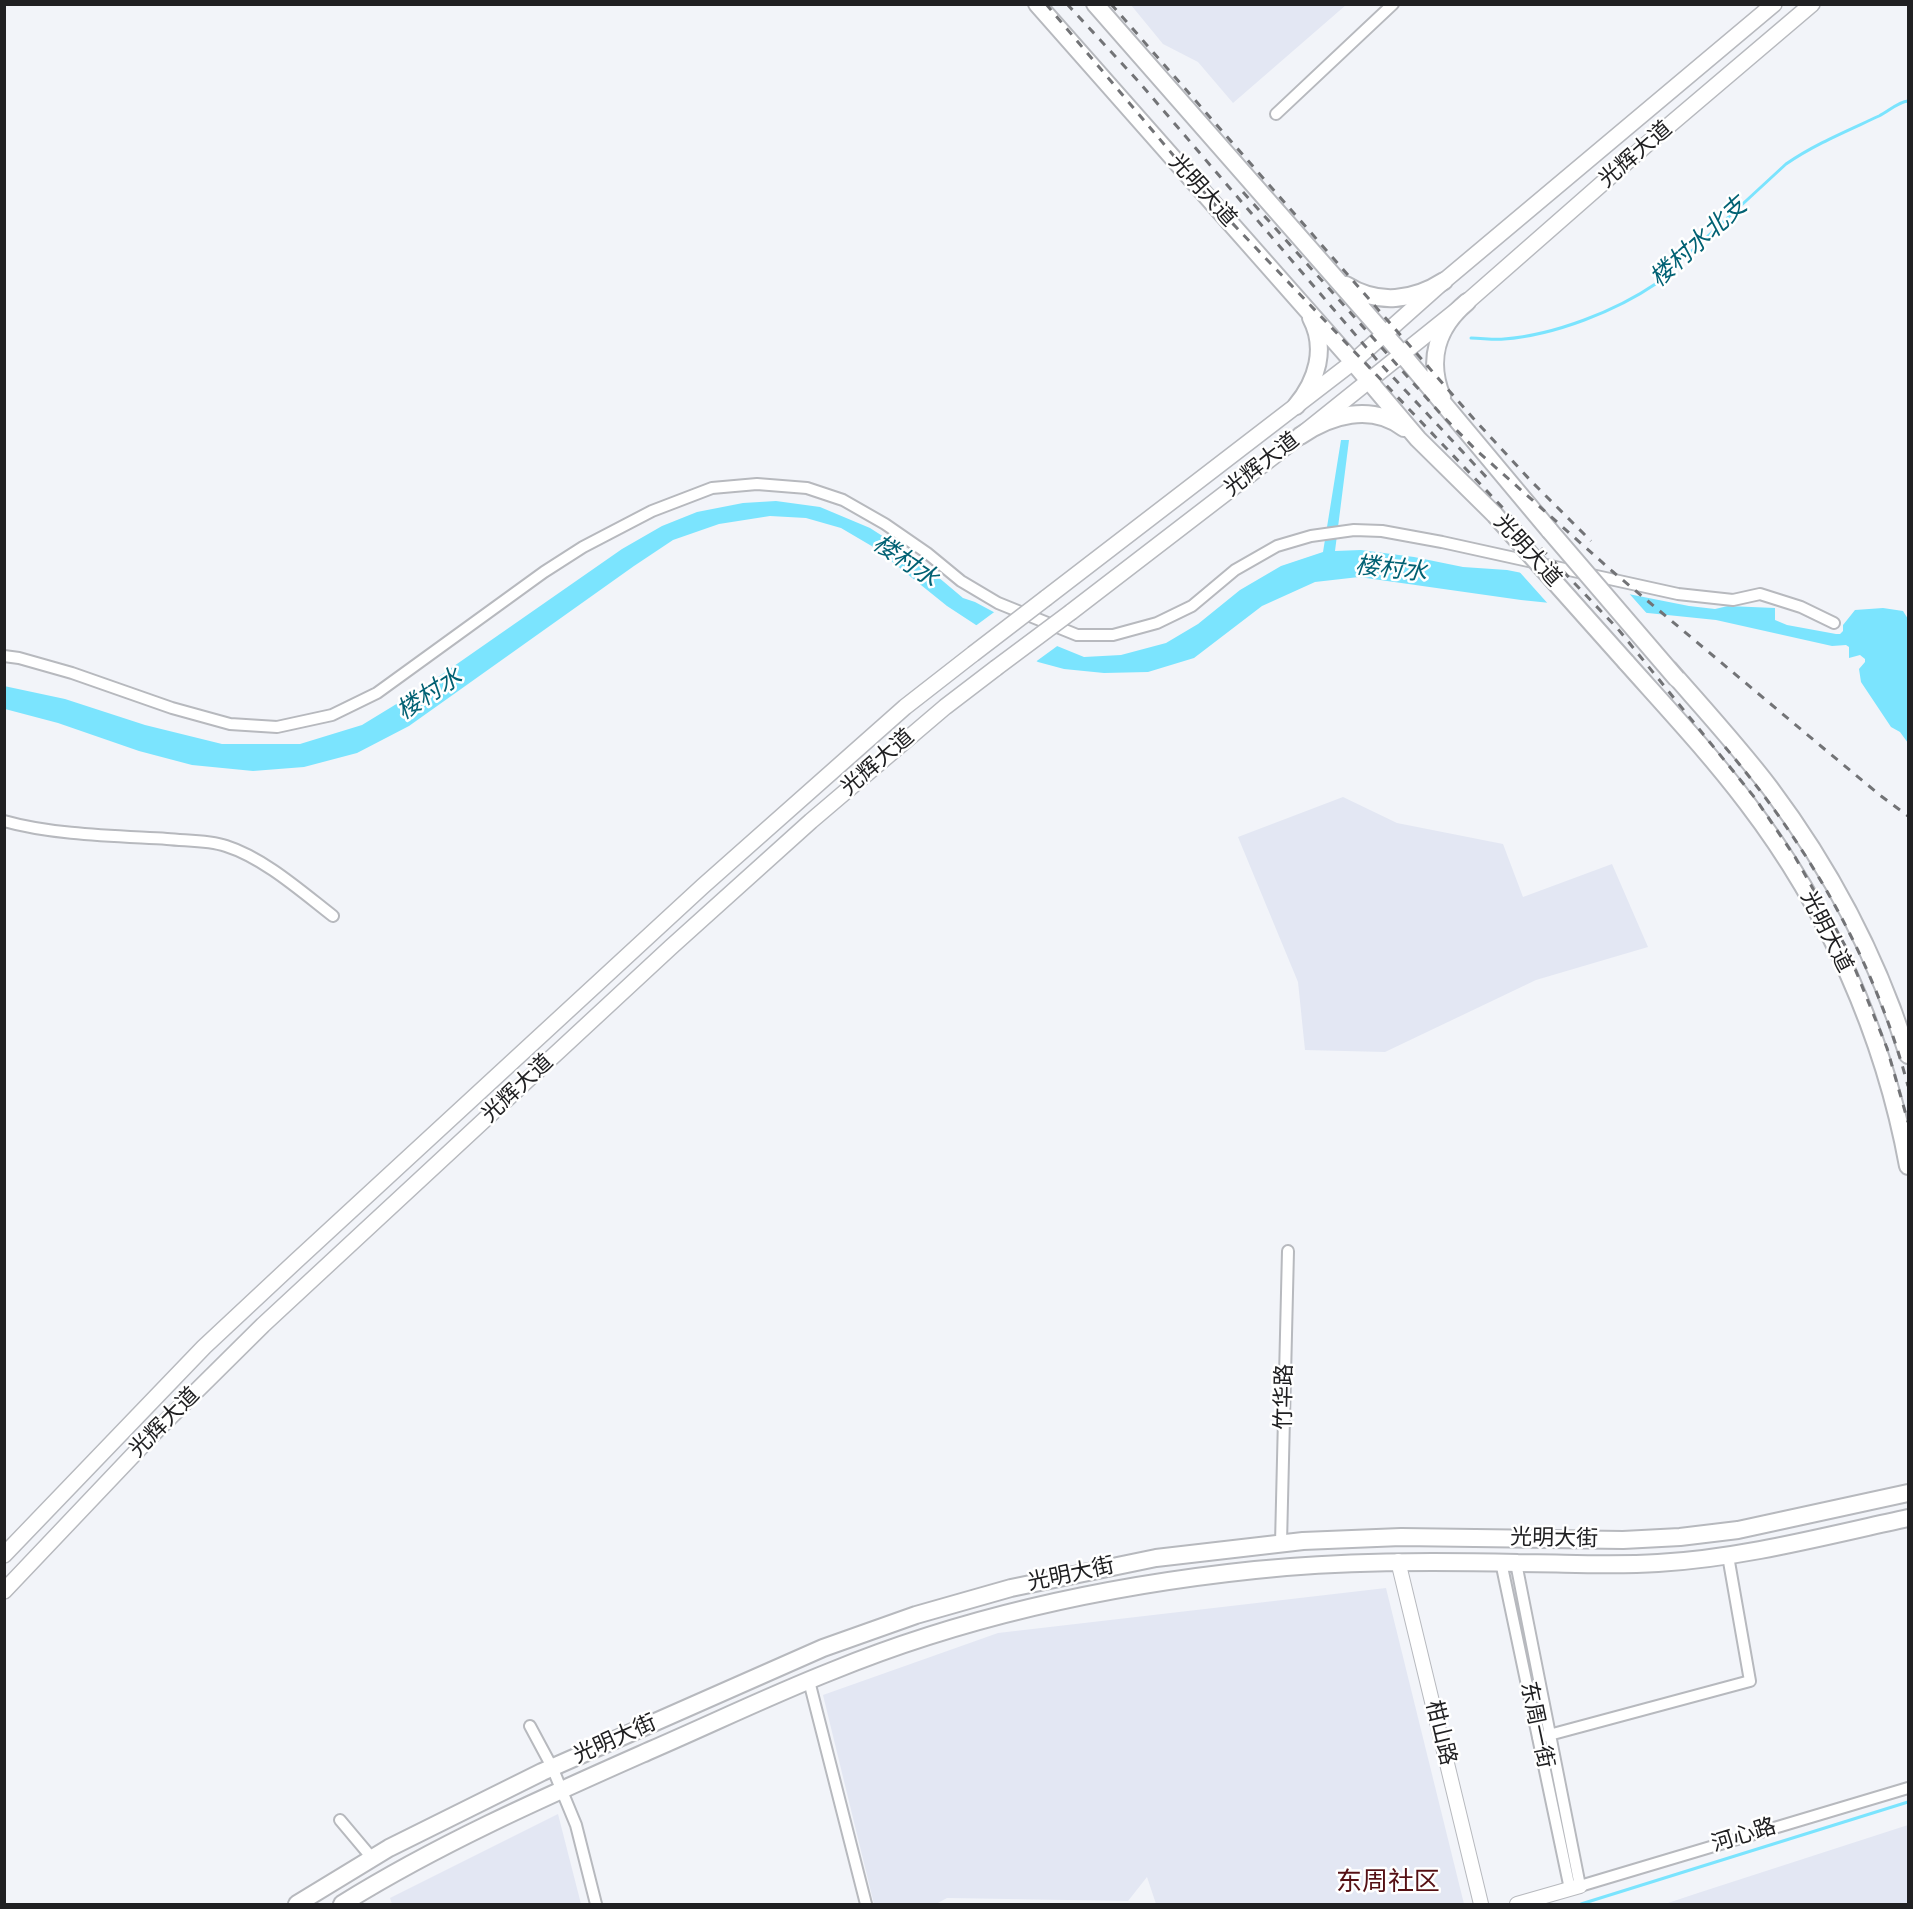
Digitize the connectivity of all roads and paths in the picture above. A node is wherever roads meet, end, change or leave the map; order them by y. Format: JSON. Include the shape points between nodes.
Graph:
{"nodes":[{"id":1,"x":1037,"y":4,"type":"edge"},
{"id":2,"x":1095,"y":4,"type":"edge"},
{"id":3,"x":1393,"y":4,"type":"edge"},
{"id":4,"x":1774,"y":4,"type":"edge"},
{"id":5,"x":1812,"y":4,"type":"edge"},
{"id":6,"x":1276,"y":114,"type":"dead end"},
{"id":7,"x":1331,"y":274,"type":"junction"},
{"id":8,"x":1444,"y":281,"type":"junction"},
{"id":9,"x":1467,"y":302,"type":"junction"},
{"id":10,"x":1306,"y":309,"type":"junction"},
{"id":11,"x":1385,"y":335,"type":"junction"},
{"id":12,"x":1402,"y":354,"type":"junction"},
{"id":13,"x":1353,"y":362,"type":"junction"},
{"id":14,"x":1369,"y":381,"type":"junction"},
{"id":15,"x":1296,"y":405,"type":"junction"},
{"id":16,"x":1452,"y":413,"type":"junction"},
{"id":17,"x":1300,"y":436,"type":"junction"},
{"id":18,"x":1418,"y":439,"type":"junction"},
{"id":19,"x":1627,"y":621,"type":"dead end"},
{"id":20,"x":1834,"y":623,"type":"dead end"},
{"id":21,"x":4,"y":656,"type":"edge"},
{"id":22,"x":1677,"y":679,"type":"dead end"},
{"id":23,"x":4,"y":821,"type":"edge"},
{"id":24,"x":333,"y":916,"type":"dead end"},
{"id":25,"x":1908,"y":1054,"type":"edge"},
{"id":26,"x":1908,"y":1166,"type":"edge"},
{"id":27,"x":1288,"y":1251,"type":"dead end"},
{"id":28,"x":1908,"y":1488,"type":"edge"},
{"id":29,"x":1901,"y":1494,"type":"edge"},
{"id":30,"x":1907,"y":1518,"type":"edge"},
{"id":31,"x":1281,"y":1543,"type":"junction"},
{"id":32,"x":4,"y":1555,"type":"edge"},
{"id":33,"x":1728,"y":1556,"type":"junction"},
{"id":34,"x":1398,"y":1562,"type":"junction"},
{"id":35,"x":1508,"y":1562,"type":"junction"},
{"id":36,"x":4,"y":1591,"type":"edge"},
{"id":37,"x":809,"y":1681,"type":"junction"},
{"id":38,"x":530,"y":1726,"type":"dead end"},
{"id":39,"x":1550,"y":1735,"type":"junction"},
{"id":40,"x":1538,"y":1738,"type":"junction"},
{"id":41,"x":552,"y":1767,"type":"junction"},
{"id":42,"x":1908,"y":1788,"type":"edge"},
{"id":43,"x":562,"y":1790,"type":"junction"},
{"id":44,"x":340,"y":1820,"type":"dead end"},
{"id":45,"x":372,"y":1858,"type":"junction"},
{"id":46,"x":1575,"y":1887,"type":"junction"},
{"id":47,"x":297,"y":1905,"type":"edge"},
{"id":48,"x":342,"y":1905,"type":"edge"},
{"id":49,"x":596,"y":1905,"type":"edge"},
{"id":50,"x":866,"y":1905,"type":"edge"},
{"id":51,"x":1481,"y":1905,"type":"edge"},
{"id":52,"x":1517,"y":1905,"type":"edge"}],
"edges":[{"from":1,"to":10,"type":"main road","name":"光明大道"},
{"from":2,"to":7,"type":"main road","name":"光明大道"},
{"from":3,"to":6,"type":"street"},
{"from":4,"to":8,"type":"main road","name":"光辉大道"},
{"from":5,"to":9,"type":"main road","name":"光辉大道"},
{"from":7,"to":8,"type":"main road","via":[[1353,290],[1393,299],[1413,296]]},
{"from":7,"to":11,"type":"main road","name":"光明大道"},
{"from":8,"to":11,"type":"main road","name":"光辉大道"},
{"from":9,"to":12,"type":"main road","name":"光辉大道"},
{"from":9,"to":16,"type":"main road","via":[[1445,325],[1435,354],[1437,386]]},
{"from":10,"to":13,"type":"main road","name":"光明大道"},
{"from":10,"to":15,"type":"main road","via":[[1317,333],[1319,360],[1306,393]]},
{"from":11,"to":12,"type":"main road","name":"光明大道"},
{"from":11,"to":13,"type":"main road","name":"光辉大道"},
{"from":12,"to":14,"type":"main road","name":"光辉大道"},
{"from":12,"to":16,"type":"main road","name":"光明大道"},
{"from":13,"to":14,"type":"main road","name":"光明大道"},
{"from":13,"to":15,"type":"main road","name":"光辉大道"},
{"from":14,"to":17,"type":"main road","name":"光辉大道"},
{"from":14,"to":18,"type":"main road","name":"光明大道"},
{"from":15,"to":32,"type":"main road","name":"光辉大道","bridge":true,"via":[[905,707],[703,886],[204,1347]]},
{"from":16,"to":22,"type":"main road","name":"光明大道","bridge":true},
{"from":17,"to":18,"type":"main road","via":[[1338,416],[1359,414],[1401,425]]},
{"from":17,"to":36,"type":"main road","name":"光辉大道","bridge":true,"via":[[945,707],[811,821],[263,1325]]},
{"from":18,"to":26,"type":"main road","name":"光明大道","bridge":true,"via":[[1496,515],[1748,804],[1806,891],[1839,953],[1889,1084]]},
{"from":19,"to":25,"type":"main road","name":"光明大道","via":[[1770,787],[1811,847],[1864,941]]},
{"from":20,"to":21,"type":"street","via":[[1760,594],[1733,600],[1678,594],[1442,542],[1354,530],[1277,546],[1235,570],[1192,606],[1157,623],[1113,635],[1077,635],[998,603],[961,581],[885,524],[843,500],[807,488],[757,484],[712,488],[652,511],[583,547],[376,693],[332,715],[277,727],[230,724],[72,673]]},
{"from":23,"to":24,"type":"street","via":[[83,833],[226,846],[291,883]]},
{"from":27,"to":31,"type":"street","name":"竹华路"},
{"from":28,"to":29,"type":"main road","name":"光明大街"},
{"from":29,"to":31,"type":"main road","name":"光明大街","via":[[1738,1530],[1680,1537],[1623,1540],[1401,1537]]},
{"from":30,"to":33,"type":"main road","name":"光明大街"},
{"from":31,"to":41,"type":"main road","name":"光明大街","via":[[1102,1568],[916,1615],[823,1648]]},
{"from":33,"to":35,"type":"main road","name":"光明大街","via":[[1653,1564]]},
{"from":33,"to":39,"type":"street","via":[[1750,1681]]},
{"from":34,"to":35,"type":"main road","name":"光明大街"},
{"from":34,"to":37,"type":"main road","name":"光明大街","via":[[1256,1570],[1096,1594],[970,1624]]},
{"from":34,"to":51,"type":"street","name":"柑山路"},
{"from":35,"to":39,"type":"street","name":"东周一街"},
{"from":35,"to":40,"type":"street","name":"东周一街"},
{"from":37,"to":43,"type":"main road","name":"光明大街"},
{"from":37,"to":50,"type":"street"},
{"from":38,"to":41,"type":"street"},
{"from":39,"to":40,"type":"street"},
{"from":39,"to":46,"type":"street","name":"东周一街"},
{"from":40,"to":46,"type":"street","name":"东周一街"},
{"from":41,"to":43,"type":"street"},
{"from":41,"to":45,"type":"main road","name":"光明大街"},
{"from":42,"to":46,"type":"street","name":"河心路"},
{"from":43,"to":48,"type":"main road","name":"光明大街","via":[[426,1856]]},
{"from":43,"to":49,"type":"street","via":[[576,1824]]},
{"from":44,"to":45,"type":"street"},
{"from":45,"to":47,"type":"main road","name":"光明大街"},
{"from":46,"to":52,"type":"street"}]}
